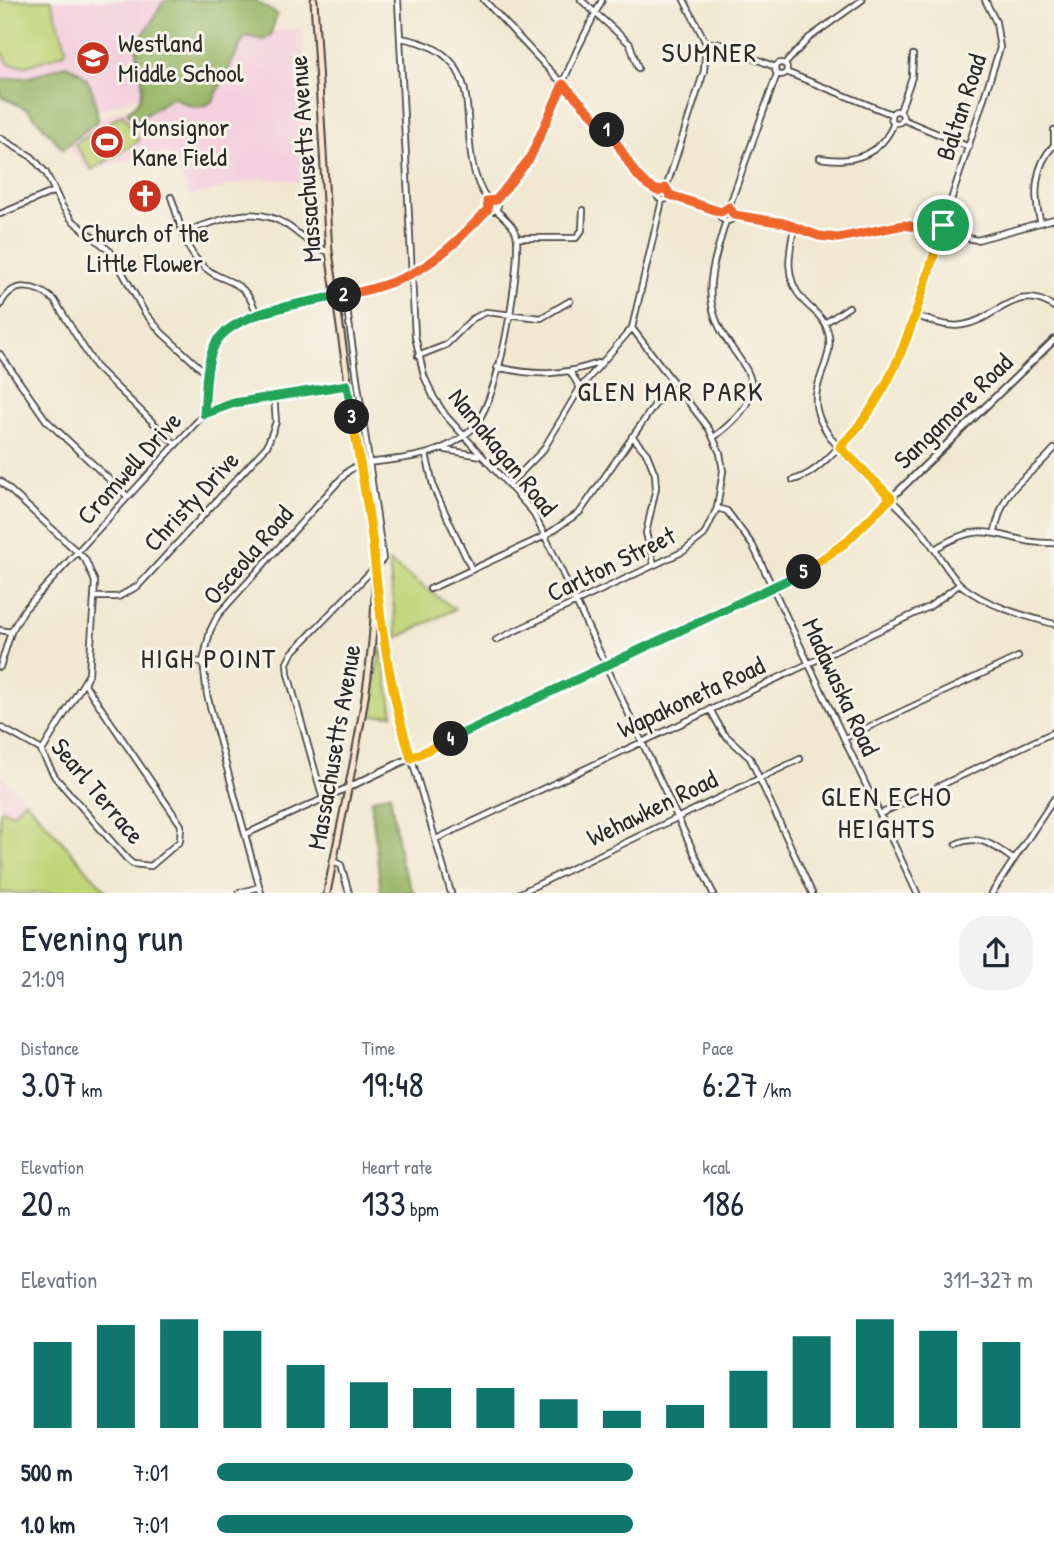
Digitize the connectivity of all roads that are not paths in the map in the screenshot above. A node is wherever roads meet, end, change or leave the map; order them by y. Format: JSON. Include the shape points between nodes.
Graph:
{"nodes":[{"id":1,"x":314,"y":0,"type":"edge"},
{"id":2,"x":398,"y":0,"type":"edge"},
{"id":3,"x":484,"y":0,"type":"edge"},
{"id":4,"x":582,"y":0,"type":"edge"},
{"id":5,"x":602,"y":0,"type":"edge"},
{"id":6,"x":684,"y":0,"type":"edge"},
{"id":7,"x":862,"y":0,"type":"edge"},
{"id":8,"x":985,"y":0,"type":"edge"},
{"id":9,"x":594,"y":12,"type":"junction"},
{"id":10,"x":400,"y":38,"type":"junction"},
{"id":11,"x":706,"y":43,"type":"junction"},
{"id":12,"x":913,"y":55,"type":"dead end"},
{"id":13,"x":785,"y":64,"type":"junction"},
{"id":14,"x":775,"y":67,"type":"junction"},
{"id":15,"x":638,"y":68,"type":"dead end"},
{"id":16,"x":786,"y":72,"type":"junction"},
{"id":17,"x":777,"y":74,"type":"junction"},
{"id":18,"x":563,"y":84,"type":"junction"},
{"id":19,"x":900,"y":111,"type":"junction"},
{"id":20,"x":891,"y":114,"type":"junction"},
{"id":21,"x":902,"y":119,"type":"junction"},
{"id":22,"x":894,"y":123,"type":"junction"},
{"id":23,"x":1054,"y":130,"type":"edge"},
{"id":24,"x":0,"y":138,"type":"edge"},
{"id":25,"x":1054,"y":144,"type":"edge"},
{"id":26,"x":969,"y":146,"type":"junction"},
{"id":27,"x":820,"y":158,"type":"dead end"},
{"id":28,"x":666,"y":188,"type":"junction"},
{"id":29,"x":55,"y":191,"type":"junction"},
{"id":30,"x":658,"y":191,"type":"junction"},
{"id":31,"x":670,"y":195,"type":"junction"},
{"id":32,"x":172,"y":197,"type":"dead end"},
{"id":33,"x":488,"y":200,"type":"junction"},
{"id":34,"x":496,"y":200,"type":"junction"},
{"id":35,"x":662,"y":200,"type":"junction"},
{"id":36,"x":729,"y":207,"type":"junction"},
{"id":37,"x":488,"y":209,"type":"junction"},
{"id":38,"x":495,"y":209,"type":"junction"},
{"id":39,"x":583,"y":211,"type":"dead end"},
{"id":40,"x":721,"y":212,"type":"junction"},
{"id":41,"x":0,"y":214,"type":"edge"},
{"id":42,"x":734,"y":215,"type":"junction"},
{"id":43,"x":1054,"y":219,"type":"edge"},
{"id":44,"x":726,"y":220,"type":"junction"},
{"id":45,"x":1041,"y":223,"type":"junction"},
{"id":46,"x":943,"y":225,"type":"junction"},
{"id":47,"x":794,"y":228,"type":"junction"},
{"id":48,"x":935,"y":230,"type":"junction"},
{"id":49,"x":184,"y":232,"type":"junction"},
{"id":50,"x":948,"y":234,"type":"junction"},
{"id":51,"x":517,"y":238,"type":"junction"},
{"id":52,"x":939,"y":239,"type":"junction"},
{"id":53,"x":329,"y":252,"type":"junction"},
{"id":54,"x":412,"y":276,"type":"junction"},
{"id":55,"x":345,"y":295,"type":"junction"},
{"id":56,"x":335,"y":297,"type":"junction"},
{"id":57,"x":570,"y":301,"type":"dead end"},
{"id":58,"x":0,"y":306,"type":"edge"},
{"id":59,"x":849,"y":307,"type":"dead end"},
{"id":60,"x":1054,"y":307,"type":"edge"},
{"id":61,"x":257,"y":315,"type":"junction"},
{"id":62,"x":510,"y":315,"type":"junction"},
{"id":63,"x":914,"y":315,"type":"junction"},
{"id":64,"x":825,"y":323,"type":"junction"},
{"id":65,"x":632,"y":328,"type":"junction"},
{"id":66,"x":1054,"y":340,"type":"edge"},
{"id":67,"x":0,"y":354,"type":"edge"},
{"id":68,"x":418,"y":356,"type":"junction"},
{"id":69,"x":601,"y":362,"type":"junction"},
{"id":70,"x":497,"y":367,"type":"junction"},
{"id":71,"x":571,"y":373,"type":"junction"},
{"id":72,"x":208,"y":375,"type":"junction"},
{"id":73,"x":672,"y":380,"type":"junction"},
{"id":74,"x":347,"y":385,"type":"junction"},
{"id":75,"x":580,"y":388,"type":"junction"},
{"id":76,"x":274,"y":396,"type":"junction"},
{"id":77,"x":204,"y":414,"type":"junction"},
{"id":78,"x":464,"y":436,"type":"junction"},
{"id":79,"x":632,"y":436,"type":"junction"},
{"id":80,"x":714,"y":437,"type":"junction"},
{"id":81,"x":176,"y":445,"type":"junction"},
{"id":82,"x":840,"y":447,"type":"junction"},
{"id":83,"x":1054,"y":449,"type":"edge"},
{"id":84,"x":446,"y":450,"type":"junction"},
{"id":85,"x":426,"y":454,"type":"junction"},
{"id":86,"x":483,"y":456,"type":"junction"},
{"id":87,"x":370,"y":463,"type":"junction"},
{"id":88,"x":360,"y":464,"type":"junction"},
{"id":89,"x":793,"y":480,"type":"dead end"},
{"id":90,"x":0,"y":481,"type":"edge"},
{"id":91,"x":509,"y":485,"type":"junction"},
{"id":92,"x":128,"y":497,"type":"junction"},
{"id":93,"x":891,"y":498,"type":"junction"},
{"id":94,"x":717,"y":508,"type":"junction"},
{"id":95,"x":995,"y":531,"type":"junction"},
{"id":96,"x":545,"y":536,"type":"junction"},
{"id":97,"x":1054,"y":543,"type":"edge"},
{"id":98,"x":935,"y":549,"type":"junction"},
{"id":99,"x":77,"y":552,"type":"junction"},
{"id":100,"x":375,"y":565,"type":"junction"},
{"id":101,"x":654,"y":565,"type":"junction"},
{"id":102,"x":472,"y":570,"type":"junction"},
{"id":103,"x":960,"y":584,"type":"junction"},
{"id":104,"x":772,"y":587,"type":"junction"},
{"id":105,"x":430,"y":589,"type":"dead end"},
{"id":106,"x":95,"y":597,"type":"junction"},
{"id":107,"x":376,"y":598,"type":"junction"},
{"id":108,"x":576,"y":602,"type":"junction"},
{"id":109,"x":1054,"y":624,"type":"edge"},
{"id":110,"x":0,"y":629,"type":"edge"},
{"id":111,"x":11,"y":632,"type":"junction"},
{"id":112,"x":496,"y":640,"type":"dead end"},
{"id":113,"x":1018,"y":657,"type":"dead end"},
{"id":114,"x":167,"y":660,"type":"dead end"},
{"id":115,"x":203,"y":662,"type":"junction"},
{"id":116,"x":808,"y":663,"type":"junction"},
{"id":117,"x":606,"y":666,"type":"junction"},
{"id":118,"x":0,"y":667,"type":"edge"},
{"id":119,"x":83,"y":684,"type":"junction"},
{"id":120,"x":710,"y":709,"type":"junction"},
{"id":121,"x":0,"y":727,"type":"edge"},
{"id":122,"x":1054,"y":732,"type":"edge"},
{"id":123,"x":845,"y":738,"type":"junction"},
{"id":124,"x":643,"y":740,"type":"junction"},
{"id":125,"x":42,"y":751,"type":"junction"},
{"id":126,"x":411,"y":758,"type":"junction"},
{"id":127,"x":800,"y":759,"type":"dead end"},
{"id":128,"x":759,"y":778,"type":"junction"},
{"id":129,"x":347,"y":788,"type":"junction"},
{"id":130,"x":323,"y":799,"type":"junction"},
{"id":131,"x":1054,"y":799,"type":"edge"},
{"id":132,"x":880,"y":814,"type":"junction"},
{"id":133,"x":678,"y":816,"type":"junction"},
{"id":134,"x":246,"y":834,"type":"junction"},
{"id":135,"x":436,"y":839,"type":"junction"},
{"id":136,"x":956,"y":844,"type":"dead end"},
{"id":137,"x":1014,"y":859,"type":"junction"},
{"id":138,"x":333,"y":861,"type":"junction"},
{"id":139,"x":259,"y":887,"type":"junction"},
{"id":140,"x":239,"y":893,"type":"edge"},
{"id":141,"x":261,"y":893,"type":"edge"},
{"id":142,"x":327,"y":893,"type":"edge"},
{"id":143,"x":349,"y":893,"type":"edge"},
{"id":144,"x":450,"y":893,"type":"edge"},
{"id":145,"x":520,"y":893,"type":"edge"},
{"id":146,"x":713,"y":893,"type":"edge"},
{"id":147,"x":812,"y":893,"type":"edge"},
{"id":148,"x":917,"y":893,"type":"edge"},
{"id":149,"x":992,"y":893,"type":"edge"}],
"edges":[{"from":1,"to":53,"type":"main road","name":"Massachusetts Avenue"},
{"from":2,"to":10,"type":"street","name":"Namakagan Road"},
{"from":3,"to":18,"type":"street"},
{"from":4,"to":9,"type":"street"},
{"from":5,"to":9,"type":"street"},
{"from":6,"to":11,"type":"street"},
{"from":7,"to":13,"type":"street","via":[[808,38]]},
{"from":8,"to":26,"type":"street","name":"Baltan Road","via":[[996,22],[1000,48]]},
{"from":9,"to":15,"type":"street","via":[[630,44]]},
{"from":9,"to":18,"type":"street"},
{"from":10,"to":33,"type":"street","via":[[435,48],[463,79],[474,171]]},
{"from":10,"to":54,"type":"street","name":"Namakagan Road"},
{"from":11,"to":14,"type":"street","via":[[718,43]]},
{"from":11,"to":28,"type":"street","via":[[705,71]]},
{"from":12,"to":19,"type":"street","via":[[912,77]]},
{"from":13,"to":14,"type":"street"},
{"from":13,"to":16,"type":"street"},
{"from":14,"to":17,"type":"street"},
{"from":16,"to":17,"type":"street"},
{"from":16,"to":20,"type":"street"},
{"from":17,"to":36,"type":"street"},
{"from":18,"to":30,"type":"street","via":[[617,142],[636,177]]},
{"from":18,"to":34,"type":"street","via":[[530,158]]},
{"from":19,"to":20,"type":"street"},
{"from":19,"to":21,"type":"street"},
{"from":20,"to":22,"type":"street"},
{"from":21,"to":22,"type":"street"},
{"from":21,"to":26,"type":"street"},
{"from":22,"to":27,"type":"street","via":[[886,139],[870,153],[847,160]]},
{"from":23,"to":25,"type":"street"},
{"from":24,"to":29,"type":"street","via":[[32,157]]},
{"from":25,"to":45,"type":"street","via":[[1046,155],[1035,194]]},
{"from":26,"to":46,"type":"street","name":"Baltan Road"},
{"from":28,"to":30,"type":"street"},
{"from":28,"to":31,"type":"street"},
{"from":29,"to":41,"type":"street"},
{"from":29,"to":72,"type":"street","via":[[72,220],[111,252],[130,289],[162,333]]},
{"from":30,"to":35,"type":"street"},
{"from":31,"to":35,"type":"street"},
{"from":31,"to":40,"type":"street"},
{"from":32,"to":49,"type":"street"},
{"from":33,"to":34,"type":"street"},
{"from":33,"to":37,"type":"street"},
{"from":34,"to":38,"type":"street"},
{"from":35,"to":65,"type":"street"},
{"from":36,"to":40,"type":"street"},
{"from":36,"to":42,"type":"street"},
{"from":37,"to":38,"type":"street"},
{"from":37,"to":54,"type":"street","via":[[448,250]]},
{"from":38,"to":51,"type":"street"},
{"from":39,"to":51,"type":"street","via":[[582,230],[576,238]]},
{"from":40,"to":44,"type":"street"},
{"from":42,"to":44,"type":"street"},
{"from":42,"to":47,"type":"street"},
{"from":43,"to":45,"type":"street"},
{"from":44,"to":80,"type":"street","via":[[711,280],[712,307],[719,326],[746,365],[751,389],[737,420]]},
{"from":45,"to":50,"type":"street","via":[[977,240]]},
{"from":46,"to":48,"type":"street"},
{"from":46,"to":50,"type":"street"},
{"from":47,"to":48,"type":"street","via":[[838,238],[904,225]]},
{"from":47,"to":64,"type":"street","via":[[788,257],[792,282]]},
{"from":48,"to":52,"type":"street"},
{"from":49,"to":53,"type":"street","via":[[244,213],[259,213]]},
{"from":49,"to":61,"type":"street","via":[[201,265],[243,287]]},
{"from":50,"to":52,"type":"street"},
{"from":51,"to":62,"type":"street"},
{"from":52,"to":63,"type":"street"},
{"from":53,"to":56,"type":"main road","name":"Massachusetts Avenue"},
{"from":54,"to":55,"type":"street"},
{"from":54,"to":68,"type":"street","name":"Namakagan Road"},
{"from":55,"to":56,"type":"street"},
{"from":55,"to":87,"type":"street","name":"Massachusetts Avenue"},
{"from":56,"to":61,"type":"street"},
{"from":56,"to":74,"type":"main road","name":"Massachusetts Avenue"},
{"from":57,"to":62,"type":"street","via":[[541,318]]},
{"from":58,"to":81,"type":"street","via":[[6,295],[26,286],[47,293],[96,366]]},
{"from":59,"to":64,"type":"street"},
{"from":60,"to":63,"type":"street","via":[[1041,299],[1019,298],[970,324],[953,326]]},
{"from":61,"to":72,"type":"street","via":[[234,323],[220,338]]},
{"from":62,"to":68,"type":"street","via":[[493,311],[476,316],[446,345]]},
{"from":62,"to":70,"type":"street"},
{"from":63,"to":82,"type":"street","via":[[883,394]]},
{"from":64,"to":82,"type":"street","via":[[830,346],[815,400],[823,427]]},
{"from":65,"to":69,"type":"street"},
{"from":65,"to":73,"type":"street"},
{"from":66,"to":93,"type":"street","name":"Sangamore Road"},
{"from":67,"to":92,"type":"street","via":[[46,420]]},
{"from":68,"to":78,"type":"street","name":"Namakagan Road","via":[[434,398]]},
{"from":69,"to":71,"type":"street"},
{"from":69,"to":75,"type":"street"},
{"from":70,"to":71,"type":"street","via":[[538,375]]},
{"from":70,"to":78,"type":"street","via":[[484,411]]},
{"from":71,"to":75,"type":"street"},
{"from":72,"to":77,"type":"street"},
{"from":73,"to":79,"type":"street"},
{"from":73,"to":80,"type":"street"},
{"from":74,"to":76,"type":"street","name":"Cromwell Drive"},
{"from":74,"to":88,"type":"main road","name":"Massachusetts Avenue"},
{"from":75,"to":91,"type":"street","via":[[543,450]]},
{"from":76,"to":77,"type":"street","name":"Cromwell Drive"},
{"from":76,"to":106,"type":"street","name":"Christy Drive","via":[[276,422],[262,452],[138,586],[118,597]]},
{"from":77,"to":81,"type":"street","name":"Cromwell Drive"},
{"from":78,"to":84,"type":"street"},
{"from":78,"to":86,"type":"street","name":"Namakagan Road"},
{"from":79,"to":96,"type":"street","via":[[580,512]]},
{"from":79,"to":101,"type":"street","via":[[647,454],[655,474],[646,533]]},
{"from":80,"to":94,"type":"street","via":[[723,471]]},
{"from":81,"to":92,"type":"street","name":"Cromwell Drive"},
{"from":82,"to":89,"type":"street","via":[[816,470]]},
{"from":82,"to":93,"type":"street"},
{"from":83,"to":95,"type":"street","via":[[1009,491]]},
{"from":84,"to":85,"type":"street"},
{"from":84,"to":86,"type":"street"},
{"from":85,"to":87,"type":"street"},
{"from":85,"to":102,"type":"street","via":[[434,489]]},
{"from":86,"to":91,"type":"street","name":"Namakagan Road"},
{"from":87,"to":88,"type":"street"},
{"from":87,"to":100,"type":"street","name":"Massachusetts Avenue","via":[[383,559]]},
{"from":88,"to":100,"type":"main road","name":"Massachusetts Avenue"},
{"from":88,"to":115,"type":"street","name":"Osceola Road","via":[[348,471],[228,601],[210,631]]},
{"from":90,"to":99,"type":"street"},
{"from":91,"to":96,"type":"street","name":"Namakagan Road","via":[[532,511]]},
{"from":92,"to":99,"type":"street","name":"Cromwell Drive"},
{"from":93,"to":98,"type":"street"},
{"from":93,"to":104,"type":"street","name":"Sangamore Road","via":[[828,557]]},
{"from":94,"to":101,"type":"street","name":"Carlton Street","via":[[697,542]]},
{"from":94,"to":104,"type":"street","name":"Madawaska Road","via":[[727,511],[744,531]]},
{"from":95,"to":97,"type":"street","via":[[1039,544]]},
{"from":95,"to":98,"type":"street","via":[[961,534]]},
{"from":96,"to":102,"type":"street"},
{"from":96,"to":108,"type":"street","name":"Namakagan Road"},
{"from":98,"to":103,"type":"street"},
{"from":99,"to":106,"type":"street","via":[[92,571]]},
{"from":99,"to":111,"type":"street","name":"Cromwell Drive","via":[[24,610]]},
{"from":100,"to":107,"type":"main road","name":"Massachusetts Avenue"},
{"from":100,"to":130,"type":"street","via":[[287,663]]},
{"from":101,"to":108,"type":"street","name":"Carlton Street"},
{"from":102,"to":105,"type":"street"},
{"from":103,"to":109,"type":"street","via":[[983,598]]},
{"from":103,"to":116,"type":"street","name":"Wapakoneta Road","via":[[929,607]]},
{"from":104,"to":116,"type":"street","name":"Madawaska Road"},
{"from":104,"to":117,"type":"street","name":"Sangamore Road"},
{"from":106,"to":119,"type":"street","via":[[91,664]]},
{"from":107,"to":126,"type":"street","via":[[394,699]]},
{"from":107,"to":129,"type":"main road","name":"Massachusetts Avenue"},
{"from":108,"to":112,"type":"street","name":"Carlton Street"},
{"from":108,"to":117,"type":"street","name":"Namakagan Road"},
{"from":110,"to":111,"type":"street"},
{"from":111,"to":118,"type":"street","name":"Cromwell Drive"},
{"from":113,"to":123,"type":"street"},
{"from":114,"to":115,"type":"street"},
{"from":115,"to":134,"type":"street","name":"Osceola Road","via":[[206,695]]},
{"from":116,"to":120,"type":"street","name":"Wapakoneta Road"},
{"from":116,"to":123,"type":"street","name":"Madawaska Road"},
{"from":117,"to":124,"type":"street","name":"Namakagan Road"},
{"from":117,"to":126,"type":"street","name":"Sangamore Road"},
{"from":119,"to":125,"type":"street"},
{"from":119,"to":125,"type":"street","name":"Searl Terrace","via":[[179,818],[180,841],[151,866],[133,864],[55,777]]},
{"from":120,"to":124,"type":"street","name":"Wapakoneta Road"},
{"from":120,"to":128,"type":"street","via":[[723,733],[750,758]]},
{"from":121,"to":125,"type":"street","name":"Searl Terrace"},
{"from":122,"to":132,"type":"street"},
{"from":123,"to":132,"type":"street","name":"Madawaska Road"},
{"from":124,"to":133,"type":"street","name":"Namakagan Road"},
{"from":124,"to":135,"type":"street","name":"Wapakoneta Road"},
{"from":126,"to":129,"type":"street","name":"Sangamore Road"},
{"from":126,"to":135,"type":"street"},
{"from":127,"to":128,"type":"street","name":"Wehawken Road"},
{"from":128,"to":133,"type":"street","name":"Wehawken Road"},
{"from":128,"to":147,"type":"street"},
{"from":129,"to":130,"type":"street","name":"Sangamore Road"},
{"from":129,"to":138,"type":"main road","name":"Massachusetts Avenue"},
{"from":130,"to":134,"type":"street","name":"Sangamore Road"},
{"from":131,"to":137,"type":"street"},
{"from":132,"to":148,"type":"street","name":"Madawaska Road"},
{"from":133,"to":145,"type":"street","name":"Wehawken Road"},
{"from":133,"to":146,"type":"street","name":"Namakagan Road"},
{"from":134,"to":139,"type":"street","name":"Osceola Road"},
{"from":135,"to":144,"type":"street"},
{"from":136,"to":137,"type":"street","via":[[967,838],[981,839]]},
{"from":137,"to":149,"type":"street"},
{"from":138,"to":142,"type":"main road","name":"Massachusetts Avenue"},
{"from":138,"to":143,"type":"street","via":[[341,865]]},
{"from":139,"to":140,"type":"street"},
{"from":139,"to":141,"type":"street","name":"Osceola Road"}]}
